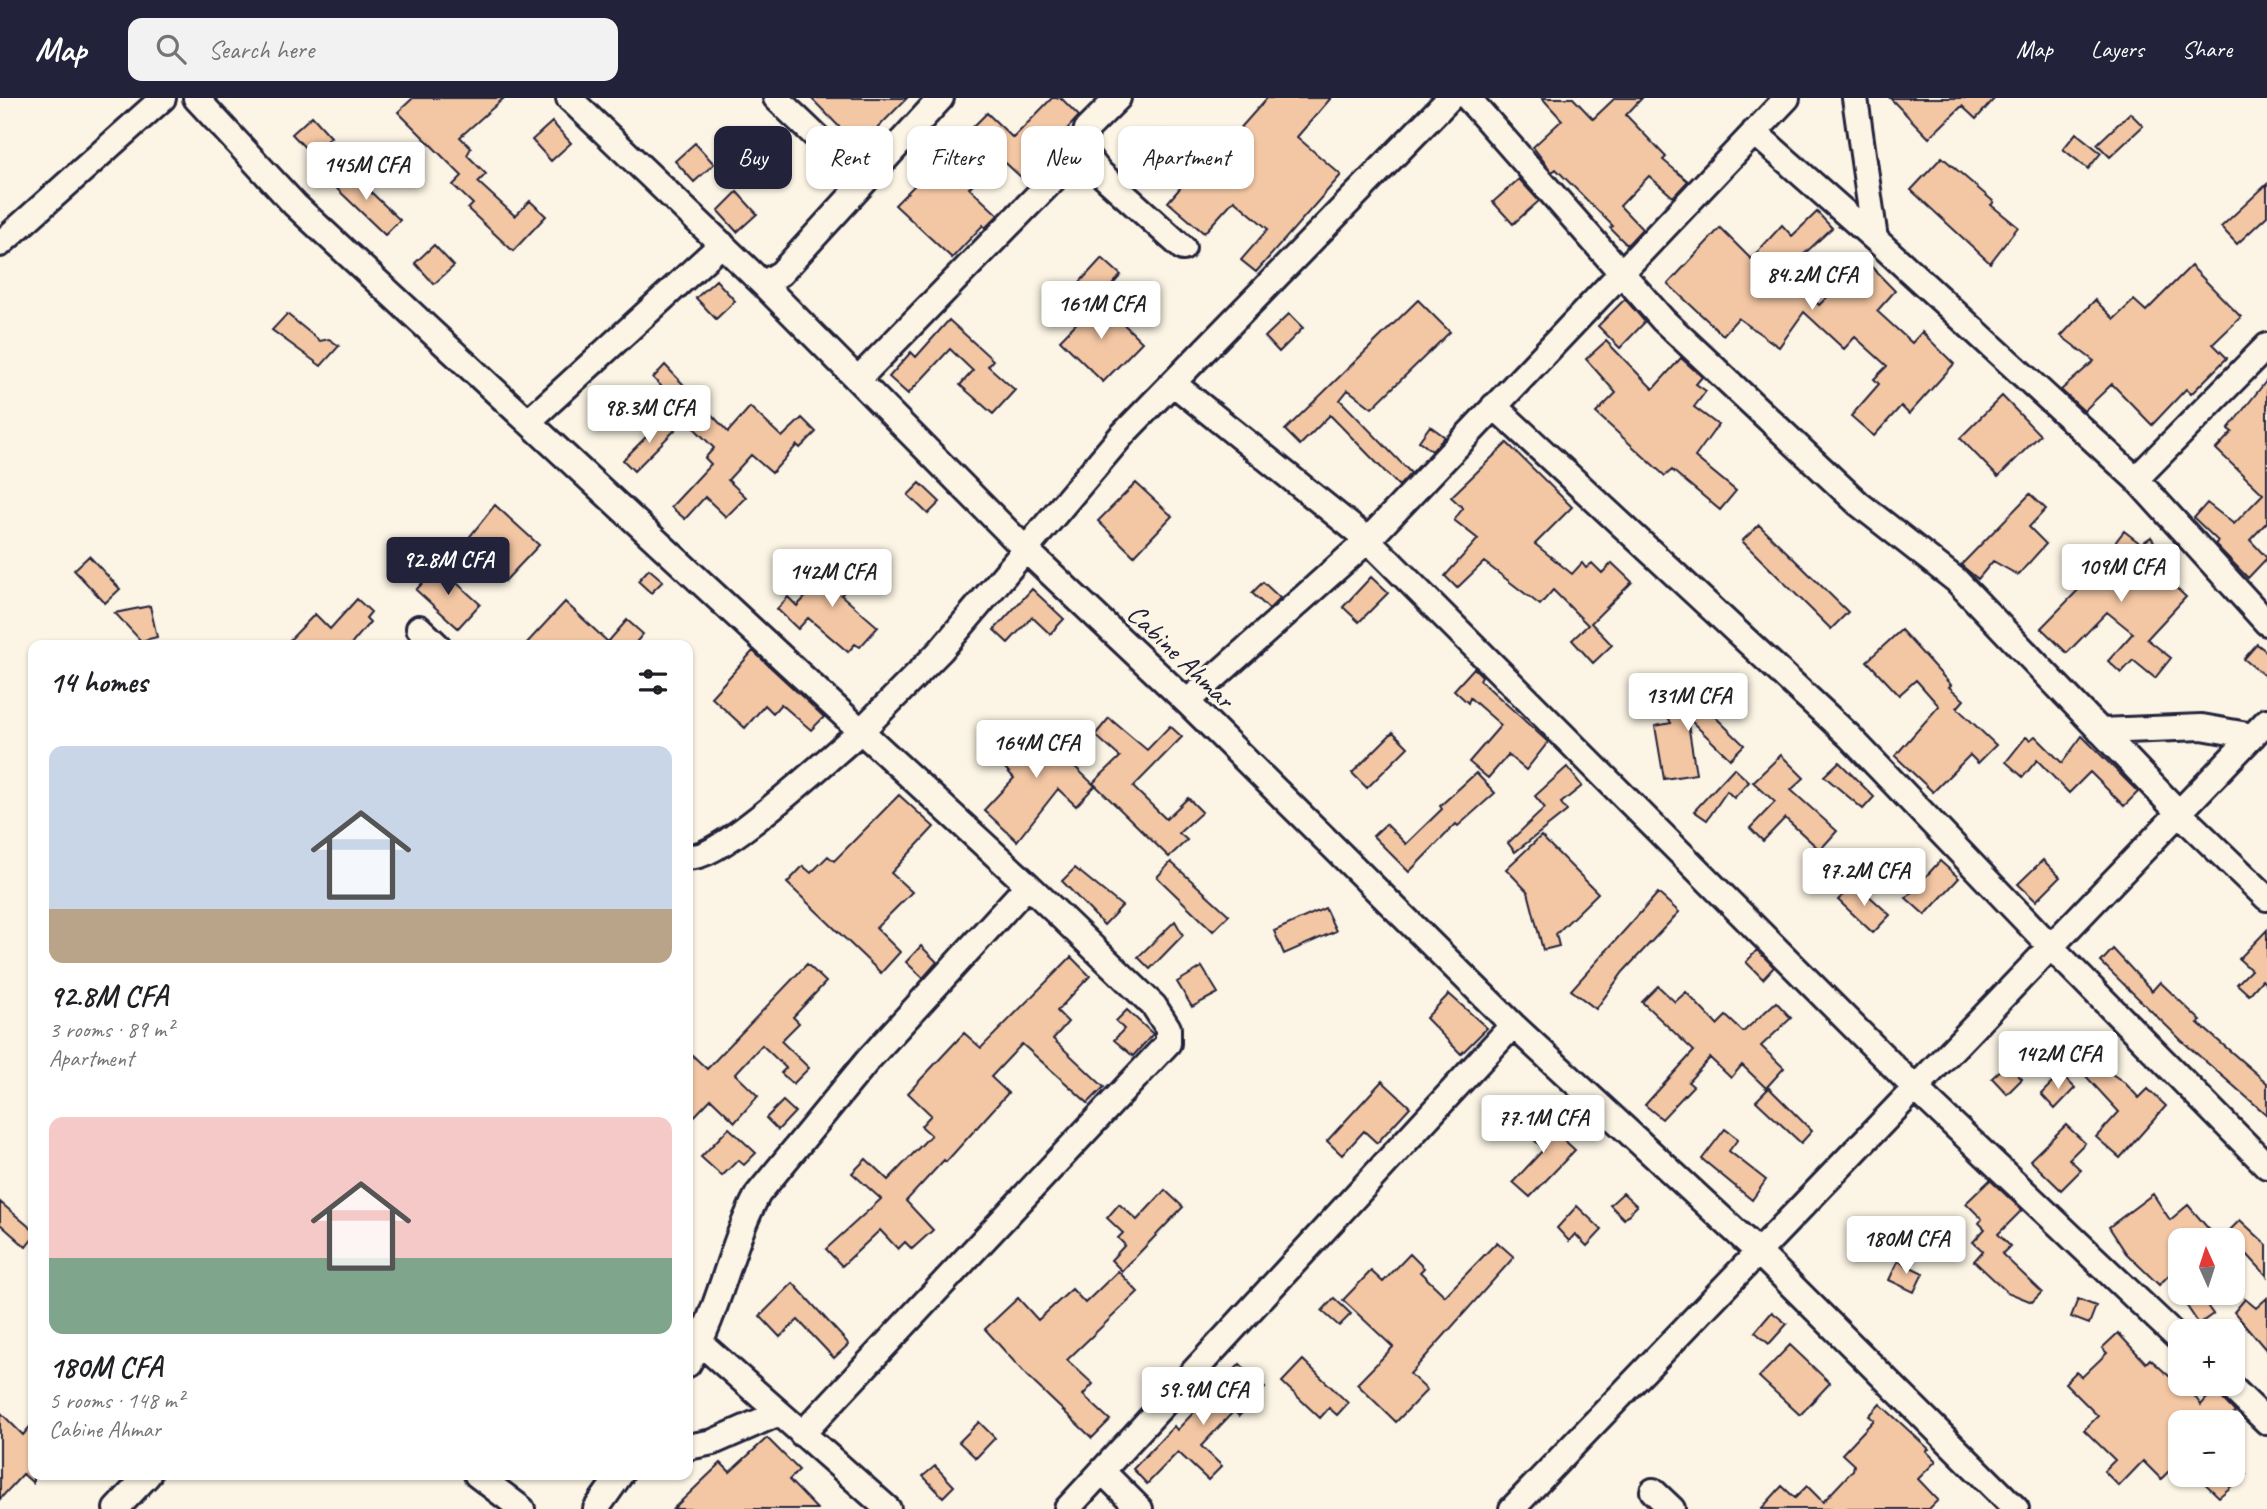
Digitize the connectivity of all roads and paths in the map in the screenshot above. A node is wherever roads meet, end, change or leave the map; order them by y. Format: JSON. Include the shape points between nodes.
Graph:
{"nodes":[{"id":1,"x":163,"y":98,"type":"edge"},
{"id":2,"x":196,"y":98,"type":"edge"},
{"id":3,"x":569,"y":98,"type":"edge"},
{"id":4,"x":776,"y":98,"type":"edge"},
{"id":5,"x":941,"y":98,"type":"edge"},
{"id":6,"x":1118,"y":98,"type":"edge"},
{"id":7,"x":1450,"y":98,"type":"edge"},
{"id":8,"x":1468,"y":98,"type":"edge"},
{"id":9,"x":1787,"y":98,"type":"edge"},
{"id":10,"x":1855,"y":98,"type":"edge"},
{"id":11,"x":1090,"y":126,"type":"edge"},
{"id":12,"x":806,"y":127,"type":"edge"},
{"id":13,"x":1754,"y":132,"type":"junction"},
{"id":14,"x":893,"y":149,"type":"edge"},
{"id":15,"x":1104,"y":177,"type":"edge"},
{"id":16,"x":856,"y":189,"type":"edge"},
{"id":17,"x":1044,"y":189,"type":"edge"},
{"id":18,"x":1875,"y":239,"type":"junction"},
{"id":19,"x":0,"y":244,"type":"edge"},
{"id":20,"x":722,"y":244,"type":"junction"},
{"id":21,"x":1183,"y":248,"type":"dead end"},
{"id":22,"x":1620,"y":271,"type":"junction"},
{"id":23,"x":763,"y":284,"type":"junction"},
{"id":24,"x":2267,"y":346,"type":"edge"},
{"id":25,"x":861,"y":381,"type":"junction"},
{"id":26,"x":1174,"y":384,"type":"junction"},
{"id":27,"x":1494,"y":406,"type":"junction"},
{"id":28,"x":529,"y":421,"type":"junction"},
{"id":29,"x":2136,"y":479,"type":"junction"},
{"id":30,"x":1368,"y":540,"type":"junction"},
{"id":31,"x":1026,"y":550,"type":"junction"},
{"id":32,"x":2267,"y":623,"type":"edge"},
{"id":33,"x":419,"y":628,"type":"dead end"},
{"id":34,"x":432,"y":640,"type":"edge"},
{"id":35,"x":1187,"y":702,"type":"junction"},
{"id":36,"x":2260,"y":728,"type":"edge"},
{"id":37,"x":861,"y":731,"type":"junction"},
{"id":38,"x":2100,"y":731,"type":"junction"},
{"id":39,"x":2179,"y":813,"type":"junction"},
{"id":40,"x":693,"y":858,"type":"edge"},
{"id":41,"x":1028,"y":885,"type":"junction"},
{"id":42,"x":2267,"y":898,"type":"edge"},
{"id":43,"x":2051,"y":947,"type":"junction"},
{"id":44,"x":1513,"y":1025,"type":"junction"},
{"id":45,"x":1915,"y":1088,"type":"junction"},
{"id":46,"x":2267,"y":1166,"type":"edge"},
{"id":47,"x":1758,"y":1252,"type":"junction"},
{"id":48,"x":2168,"y":1328,"type":"edge"},
{"id":49,"x":693,"y":1344,"type":"edge"},
{"id":50,"x":693,"y":1347,"type":"edge"},
{"id":51,"x":2240,"y":1396,"type":"edge"},
{"id":52,"x":779,"y":1413,"type":"junction"},
{"id":53,"x":2267,"y":1422,"type":"edge"},
{"id":54,"x":802,"y":1434,"type":"junction"},
{"id":55,"x":693,"y":1446,"type":"edge"},
{"id":56,"x":1102,"y":1471,"type":"junction"},
{"id":57,"x":143,"y":1480,"type":"edge"},
{"id":58,"x":484,"y":1480,"type":"edge"},
{"id":59,"x":616,"y":1480,"type":"edge"},
{"id":60,"x":1653,"y":1491,"type":"dead end"},
{"id":61,"x":117,"y":1509,"type":"edge"},
{"id":62,"x":522,"y":1509,"type":"edge"},
{"id":63,"x":596,"y":1509,"type":"edge"},
{"id":64,"x":888,"y":1509,"type":"edge"},
{"id":65,"x":1067,"y":1509,"type":"edge"},
{"id":66,"x":1140,"y":1509,"type":"edge"},
{"id":67,"x":1512,"y":1509,"type":"edge"},
{"id":68,"x":1672,"y":1509,"type":"edge"},
{"id":69,"x":2016,"y":1509,"type":"edge"}],
"edges":[{"from":1,"to":19,"type":"street"},
{"from":2,"to":28,"type":"street","via":[[295,205]]},
{"from":3,"to":20,"type":"street","name":"Cabine Ahmar"},
{"from":4,"to":12,"type":"street"},
{"from":5,"to":14,"type":"street"},
{"from":6,"to":11,"type":"street"},
{"from":7,"to":26,"type":"street"},
{"from":8,"to":22,"type":"street"},
{"from":9,"to":13,"type":"street"},
{"from":10,"to":18,"type":"street"},
{"from":13,"to":18,"type":"street"},
{"from":13,"to":22,"type":"street"},
{"from":15,"to":21,"type":"street"},
{"from":16,"to":23,"type":"street","via":[[781,273]]},
{"from":17,"to":25,"type":"street"},
{"from":18,"to":29,"type":"street"},
{"from":20,"to":23,"type":"street","name":"Cabine Ahmar"},
{"from":20,"to":28,"type":"street"},
{"from":22,"to":27,"type":"street"},
{"from":22,"to":38,"type":"street","via":[[1663,320],[1859,504],[1956,580]]},
{"from":23,"to":25,"type":"street","name":"Cabine Ahmar"},
{"from":24,"to":29,"type":"street"},
{"from":25,"to":31,"type":"street","name":"Cabine Ahmar"},
{"from":26,"to":30,"type":"street"},
{"from":26,"to":31,"type":"street","via":[[1098,462]]},
{"from":27,"to":30,"type":"street"},
{"from":27,"to":43,"type":"street","via":[[1849,736]]},
{"from":28,"to":37,"type":"street"},
{"from":29,"to":32,"type":"street"},
{"from":30,"to":35,"type":"street"},
{"from":30,"to":45,"type":"street"},
{"from":31,"to":35,"type":"street","name":"Cabine Ahmar"},
{"from":31,"to":37,"type":"street","via":[[941,650]]},
{"from":33,"to":34,"type":"street"},
{"from":35,"to":44,"type":"street","name":"Cabine Ahmar"},
{"from":36,"to":38,"type":"street"},
{"from":36,"to":39,"type":"street"},
{"from":37,"to":40,"type":"street","via":[[746,829]]},
{"from":37,"to":41,"type":"street"},
{"from":38,"to":39,"type":"street"},
{"from":39,"to":42,"type":"street"},
{"from":39,"to":43,"type":"street"},
{"from":41,"to":49,"type":"street","via":[[867,1060],[758,1194]]},
{"from":41,"to":54,"type":"street","via":[[1154,1006],[1168,1028],[1168,1043]]},
{"from":43,"to":45,"type":"street"},
{"from":43,"to":46,"type":"street"},
{"from":44,"to":47,"type":"street","name":"Cabine Ahmar"},
{"from":44,"to":56,"type":"street"},
{"from":45,"to":47,"type":"street"},
{"from":45,"to":48,"type":"street"},
{"from":47,"to":67,"type":"street"},
{"from":47,"to":69,"type":"street","name":"Cabine Ahmar"},
{"from":50,"to":52,"type":"street"},
{"from":51,"to":53,"type":"street"},
{"from":52,"to":54,"type":"street"},
{"from":52,"to":55,"type":"street"},
{"from":54,"to":64,"type":"street"},
{"from":56,"to":65,"type":"street"},
{"from":56,"to":66,"type":"street"},
{"from":57,"to":61,"type":"street"},
{"from":58,"to":62,"type":"street"},
{"from":59,"to":63,"type":"street"},
{"from":60,"to":68,"type":"street"}]}
